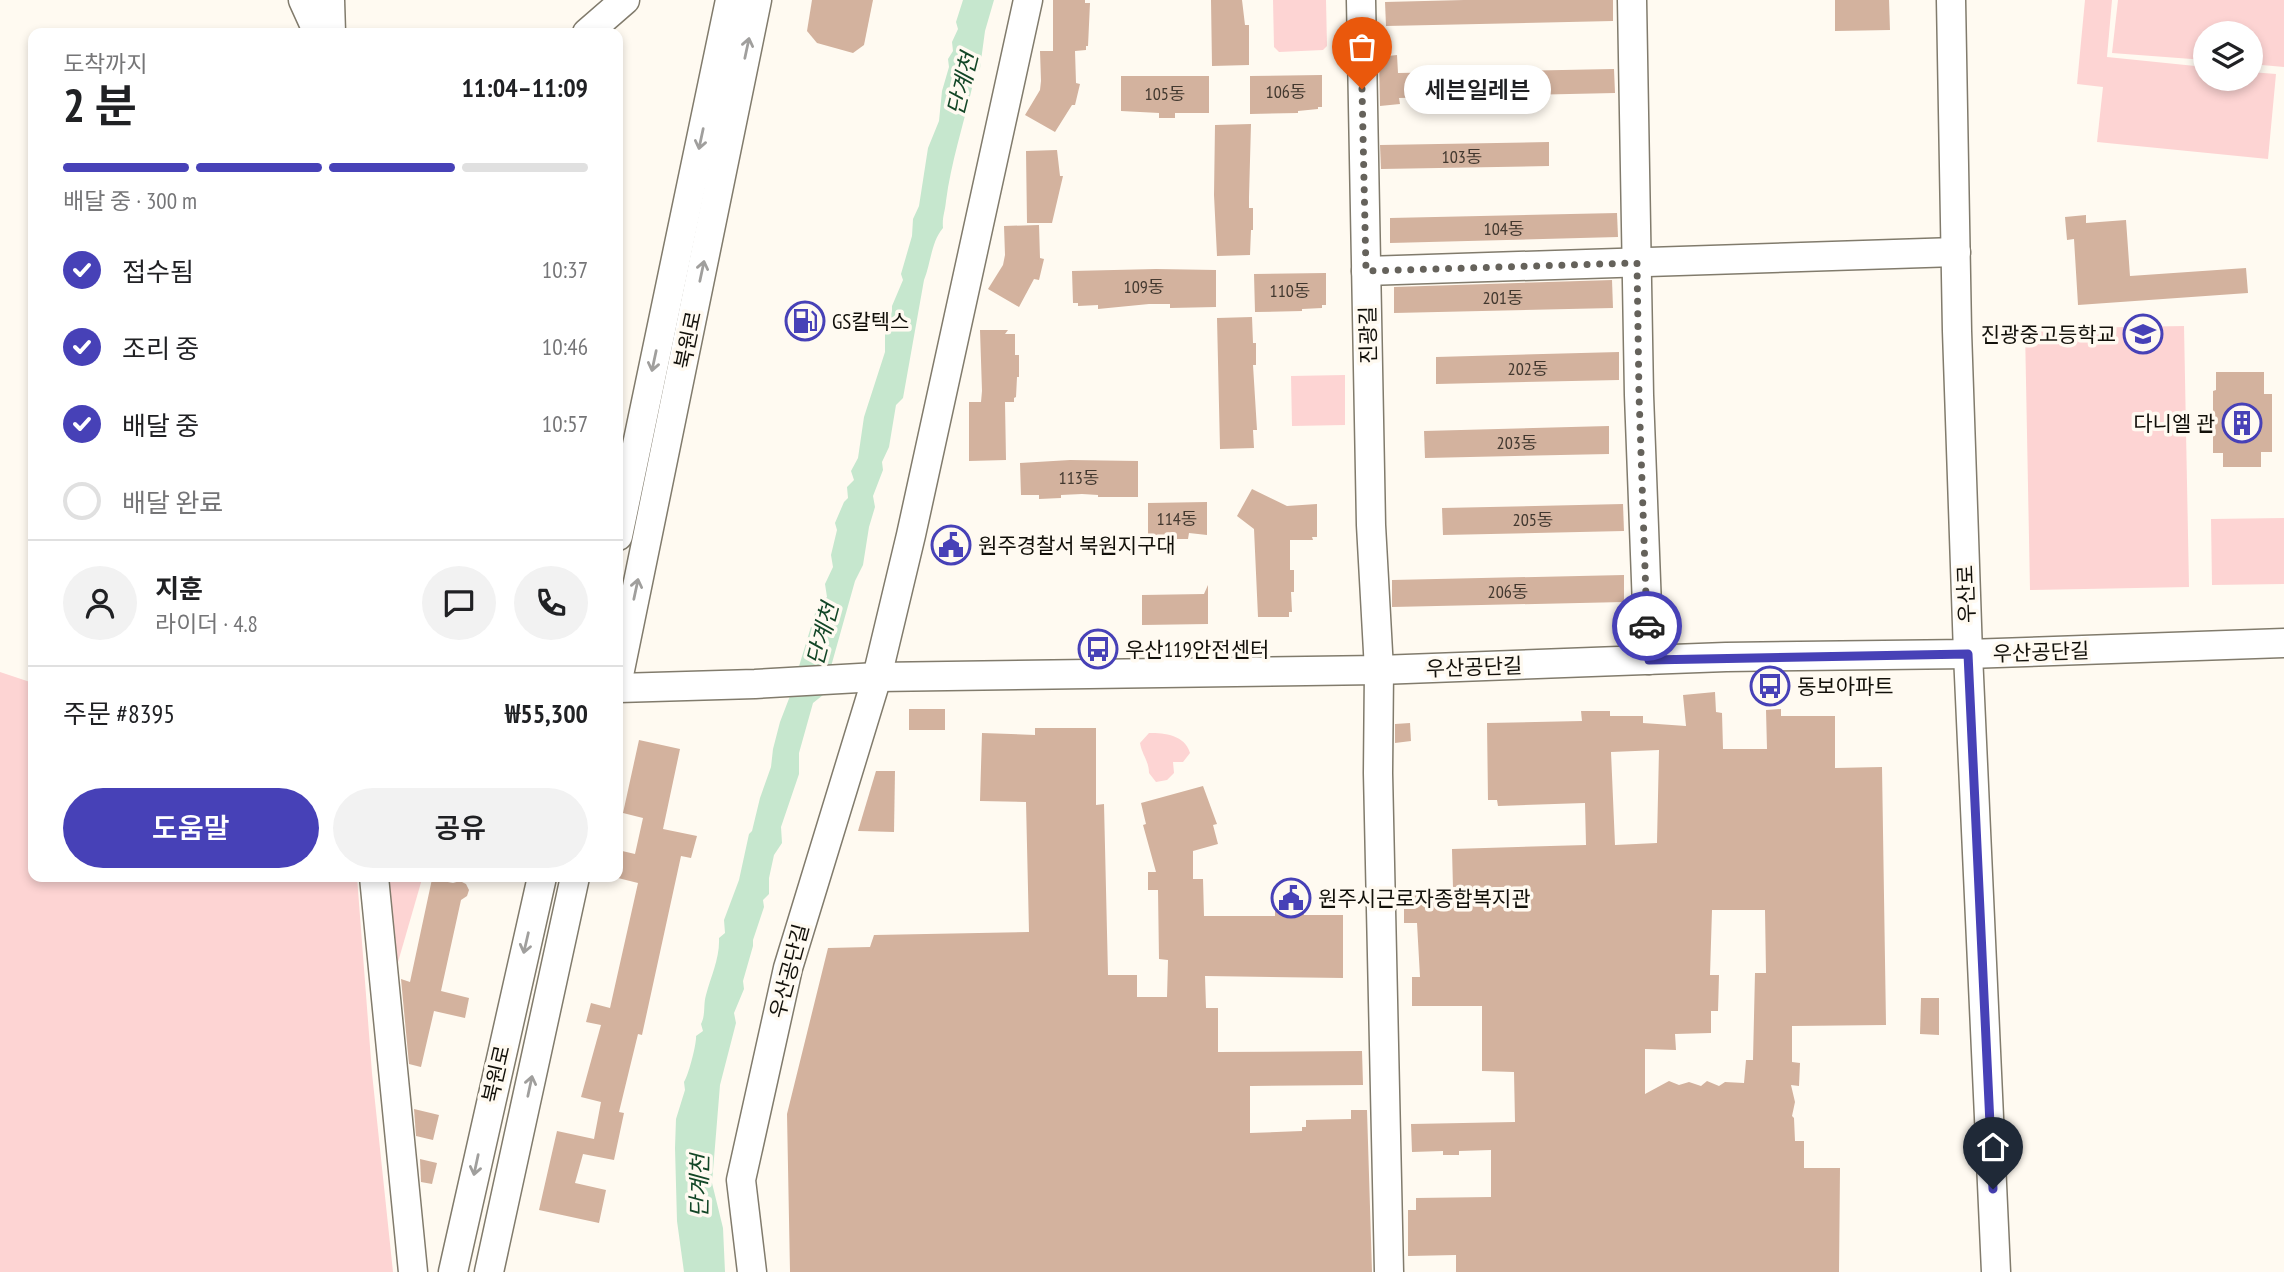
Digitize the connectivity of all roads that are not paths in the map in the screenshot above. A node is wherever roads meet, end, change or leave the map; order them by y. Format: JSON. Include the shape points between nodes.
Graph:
{"nodes":[{"id":1,"x":303,"y":0,"type":"edge"},
{"id":2,"x":330,"y":0,"type":"edge"},
{"id":3,"x":625,"y":0,"type":"edge"},
{"id":4,"x":730,"y":0,"type":"edge"},
{"id":5,"x":757,"y":0,"type":"edge"},
{"id":6,"x":1028,"y":0,"type":"edge"},
{"id":7,"x":1361,"y":0,"type":"edge"},
{"id":8,"x":1632,"y":0,"type":"edge"},
{"id":9,"x":1951,"y":0,"type":"edge"},
{"id":10,"x":316,"y":28,"type":"edge"},
{"id":11,"x":331,"y":28,"type":"edge"},
{"id":12,"x":593,"y":28,"type":"edge"},
{"id":13,"x":1956,"y":252,"type":"junction"},
{"id":14,"x":1637,"y":263,"type":"junction"},
{"id":15,"x":1366,"y":271,"type":"junction"},
{"id":16,"x":623,"y":512,"type":"edge"},
{"id":17,"x":2284,"y":643,"type":"edge"},
{"id":18,"x":1968,"y":654,"type":"junction"},
{"id":19,"x":623,"y":656,"type":"edge"},
{"id":20,"x":1649,"y":660,"type":"junction"},
{"id":21,"x":1378,"y":670,"type":"junction"},
{"id":22,"x":877,"y":677,"type":"junction"},
{"id":23,"x":623,"y":688,"type":"edge"},
{"id":24,"x":374,"y":882,"type":"edge"},
{"id":25,"x":541,"y":882,"type":"edge"},
{"id":26,"x":574,"y":882,"type":"edge"},
{"id":27,"x":413,"y":1272,"type":"edge"},
{"id":28,"x":453,"y":1272,"type":"edge"},
{"id":29,"x":489,"y":1272,"type":"edge"},
{"id":30,"x":752,"y":1272,"type":"edge"},
{"id":31,"x":1389,"y":1272,"type":"edge"},
{"id":32,"x":1996,"y":1272,"type":"edge"}],
"edges":[{"from":1,"to":10,"type":"street"},
{"from":2,"to":11,"type":"street"},
{"from":3,"to":12,"type":"street"},
{"from":4,"to":16,"type":"street","name":"북원로","one_way":true},
{"from":19,"to":5,"type":"street","name":"북원로","one_way":true},
{"from":6,"to":22,"type":"street"},
{"from":7,"to":15,"type":"street","name":"진광길"},
{"from":8,"to":14,"type":"street"},
{"from":9,"to":13,"type":"street","name":"우산로"},
{"from":13,"to":14,"type":"street"},
{"from":13,"to":18,"type":"street","name":"우산로"},
{"from":14,"to":15,"type":"street"},
{"from":14,"to":20,"type":"street"},
{"from":15,"to":21,"type":"street","name":"진광길"},
{"from":17,"to":18,"type":"street","name":"우산공단길"},
{"from":18,"to":20,"type":"street","name":"우산공단길"},
{"from":18,"to":32,"type":"street","name":"우산로"},
{"from":20,"to":21,"type":"street","name":"우산공단길"},
{"from":21,"to":22,"type":"street","name":"우산공단길"},
{"from":21,"to":31,"type":"street"},
{"from":22,"to":23,"type":"street","name":"우산공단길"},
{"from":22,"to":30,"type":"street","name":"우산공단길","via":[[788,968],[741,1180]]},
{"from":24,"to":27,"type":"street"},
{"from":25,"to":28,"type":"street","name":"북원로","one_way":true},
{"from":29,"to":26,"type":"street","name":"북원로","one_way":true}]}
